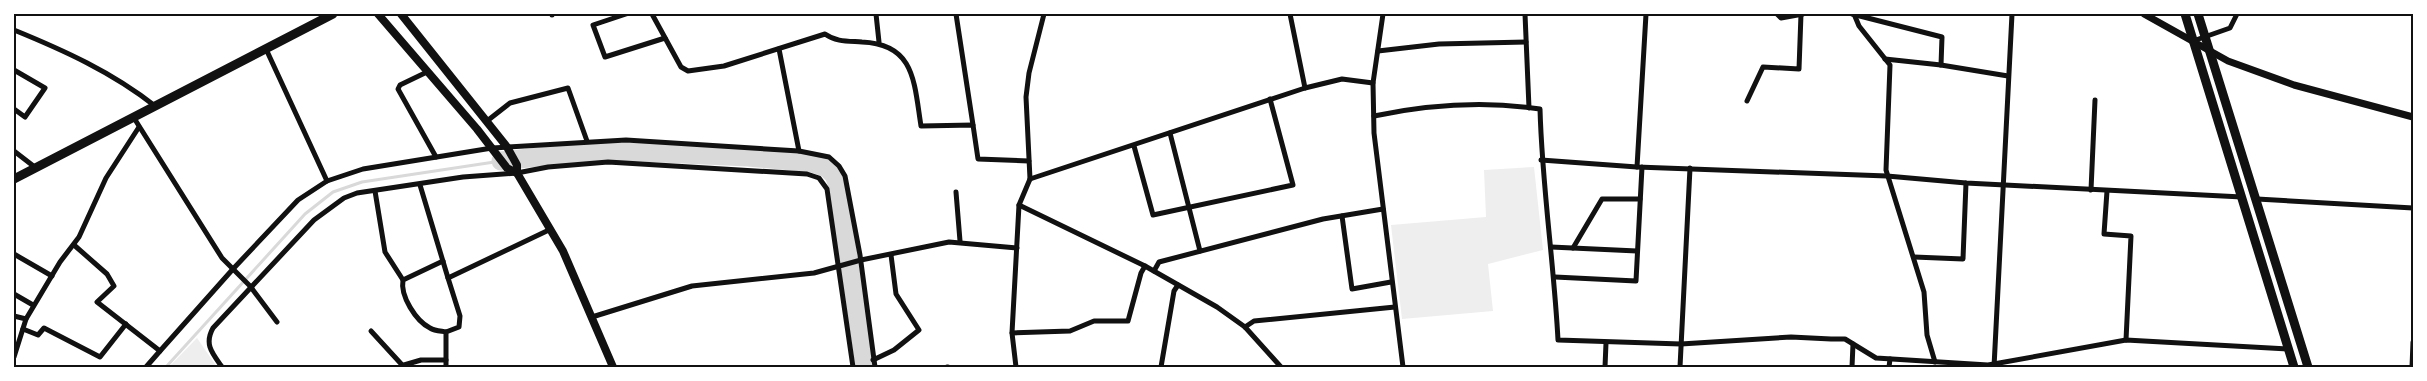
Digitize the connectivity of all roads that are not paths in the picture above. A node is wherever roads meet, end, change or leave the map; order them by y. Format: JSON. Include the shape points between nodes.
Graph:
{"nodes":[{"id":1,"x":333,"y":14,"type":"edge"},
{"id":2,"x":378,"y":14,"type":"edge"},
{"id":3,"x":401,"y":14,"type":"edge"},
{"id":4,"x":626,"y":14,"type":"edge"},
{"id":5,"x":652,"y":14,"type":"edge"},
{"id":6,"x":876,"y":14,"type":"edge"},
{"id":7,"x":956,"y":14,"type":"edge"},
{"id":8,"x":1044,"y":14,"type":"edge"},
{"id":9,"x":1290,"y":14,"type":"edge"},
{"id":10,"x":1384,"y":14,"type":"edge"},
{"id":11,"x":1525,"y":14,"type":"edge"},
{"id":12,"x":1646,"y":14,"type":"edge"},
{"id":13,"x":1777,"y":14,"type":"edge"},
{"id":14,"x":1802,"y":14,"type":"edge"},
{"id":15,"x":1853,"y":14,"type":"edge"},
{"id":16,"x":2012,"y":14,"type":"edge"},
{"id":17,"x":2144,"y":14,"type":"edge"},
{"id":18,"x":2185,"y":14,"type":"edge"},
{"id":19,"x":2198,"y":14,"type":"edge"},
{"id":20,"x":2236,"y":14,"type":"edge"},
{"id":21,"x":14,"y":30,"type":"edge"},
{"id":22,"x":665,"y":38,"type":"junction"},
{"id":23,"x":2206,"y":38,"type":"junction"},
{"id":24,"x":2193,"y":41,"type":"junction"},
{"id":25,"x":879,"y":42,"type":"junction"},
{"id":26,"x":1526,"y":42,"type":"junction"},
{"id":27,"x":266,"y":49,"type":"junction"},
{"id":28,"x":779,"y":49,"type":"junction"},
{"id":29,"x":1378,"y":51,"type":"junction"},
{"id":30,"x":2210,"y":51,"type":"junction"},
{"id":31,"x":1886,"y":59,"type":"junction"},
{"id":32,"x":1941,"y":65,"type":"junction"},
{"id":33,"x":14,"y":70,"type":"edge"},
{"id":34,"x":427,"y":72,"type":"junction"},
{"id":35,"x":2008,"y":76,"type":"junction"},
{"id":36,"x":1373,"y":83,"type":"junction"},
{"id":37,"x":1305,"y":88,"type":"junction"},
{"id":38,"x":1270,"y":99,"type":"junction"},
{"id":39,"x":2095,"y":100,"type":"dead end"},
{"id":40,"x":1747,"y":101,"type":"dead end"},
{"id":41,"x":155,"y":106,"type":"junction"},
{"id":42,"x":1529,"y":108,"type":"junction"},
{"id":43,"x":14,"y":109,"type":"edge"},
{"id":44,"x":1374,"y":116,"type":"junction"},
{"id":45,"x":2413,"y":117,"type":"edge"},
{"id":46,"x":134,"y":118,"type":"junction"},
{"id":47,"x":487,"y":121,"type":"junction"},
{"id":48,"x":973,"y":125,"type":"junction"},
{"id":49,"x":139,"y":127,"type":"junction"},
{"id":50,"x":1170,"y":133,"type":"junction"},
{"id":51,"x":588,"y":141,"type":"junction"},
{"id":52,"x":1134,"y":146,"type":"junction"},
{"id":53,"x":509,"y":149,"type":"junction"},
{"id":54,"x":14,"y":150,"type":"edge"},
{"id":55,"x":494,"y":151,"type":"junction"},
{"id":56,"x":799,"y":151,"type":"junction"},
{"id":57,"x":436,"y":158,"type":"junction"},
{"id":58,"x":1542,"y":160,"type":"junction"},
{"id":59,"x":1029,"y":161,"type":"junction"},
{"id":60,"x":1640,"y":167,"type":"junction"},
{"id":61,"x":36,"y":168,"type":"junction"},
{"id":62,"x":1690,"y":168,"type":"junction"},
{"id":63,"x":517,"y":169,"type":"junction"},
{"id":64,"x":1887,"y":176,"type":"junction"},
{"id":65,"x":14,"y":179,"type":"edge"},
{"id":66,"x":1030,"y":180,"type":"junction"},
{"id":67,"x":327,"y":181,"type":"junction"},
{"id":68,"x":1966,"y":183,"type":"junction"},
{"id":69,"x":420,"y":185,"type":"junction"},
{"id":70,"x":2003,"y":185,"type":"junction"},
{"id":71,"x":2091,"y":190,"type":"junction"},
{"id":72,"x":375,"y":191,"type":"junction"},
{"id":73,"x":2107,"y":191,"type":"junction"},
{"id":74,"x":956,"y":192,"type":"dead end"},
{"id":75,"x":2242,"y":197,"type":"junction"},
{"id":76,"x":1640,"y":199,"type":"junction"},
{"id":77,"x":2257,"y":199,"type":"junction"},
{"id":78,"x":1019,"y":205,"type":"junction"},
{"id":79,"x":1189,"y":206,"type":"junction"},
{"id":80,"x":2413,"y":208,"type":"edge"},
{"id":81,"x":1383,"y":209,"type":"junction"},
{"id":82,"x":1342,"y":216,"type":"junction"},
{"id":83,"x":552,"y":229,"type":"junction"},
{"id":84,"x":960,"y":241,"type":"junction"},
{"id":85,"x":74,"y":246,"type":"junction"},
{"id":86,"x":1551,"y":247,"type":"junction"},
{"id":87,"x":1017,"y":248,"type":"junction"},
{"id":88,"x":1573,"y":248,"type":"junction"},
{"id":89,"x":1200,"y":251,"type":"junction"},
{"id":90,"x":1637,"y":251,"type":"junction"},
{"id":91,"x":14,"y":254,"type":"edge"},
{"id":92,"x":891,"y":255,"type":"junction"},
{"id":93,"x":1914,"y":257,"type":"junction"},
{"id":94,"x":443,"y":261,"type":"junction"},
{"id":95,"x":859,"y":261,"type":"junction"},
{"id":96,"x":839,"y":266,"type":"junction"},
{"id":97,"x":1145,"y":266,"type":"junction"},
{"id":98,"x":234,"y":271,"type":"junction"},
{"id":99,"x":1154,"y":271,"type":"junction"},
{"id":100,"x":52,"y":276,"type":"junction"},
{"id":101,"x":1555,"y":277,"type":"junction"},
{"id":102,"x":448,"y":278,"type":"junction"},
{"id":103,"x":403,"y":280,"type":"junction"},
{"id":104,"x":1391,"y":282,"type":"junction"},
{"id":105,"x":249,"y":285,"type":"junction"},
{"id":106,"x":1178,"y":285,"type":"junction"},
{"id":107,"x":14,"y":294,"type":"edge"},
{"id":108,"x":33,"y":305,"type":"junction"},
{"id":109,"x":1395,"y":307,"type":"junction"},
{"id":110,"x":14,"y":316,"type":"edge"},
{"id":111,"x":592,"y":317,"type":"junction"},
{"id":112,"x":26,"y":319,"type":"junction"},
{"id":113,"x":277,"y":322,"type":"dead end"},
{"id":114,"x":126,"y":324,"type":"junction"},
{"id":115,"x":1245,"y":327,"type":"junction"},
{"id":116,"x":23,"y":329,"type":"junction"},
{"id":117,"x":371,"y":331,"type":"dead end"},
{"id":118,"x":446,"y":332,"type":"junction"},
{"id":119,"x":1012,"y":333,"type":"junction"},
{"id":120,"x":2126,"y":340,"type":"junction"},
{"id":121,"x":2413,"y":342,"type":"edge"},
{"id":122,"x":1606,"y":343,"type":"junction"},
{"id":123,"x":1681,"y":344,"type":"junction"},
{"id":124,"x":1853,"y":344,"type":"junction"},
{"id":125,"x":2288,"y":349,"type":"junction"},
{"id":126,"x":160,"y":351,"type":"junction"},
{"id":127,"x":14,"y":357,"type":"edge"},
{"id":128,"x":1890,"y":359,"type":"junction"},
{"id":129,"x":446,"y":360,"type":"junction"},
{"id":130,"x":873,"y":360,"type":"junction"},
{"id":131,"x":1913,"y":361,"type":"junction"},
{"id":132,"x":1935,"y":362,"type":"junction"},
{"id":133,"x":404,"y":366,"type":"edge"},
{"id":134,"x":1994,"y":366,"type":"edge"},
{"id":135,"x":146,"y":367,"type":"edge"},
{"id":136,"x":222,"y":367,"type":"edge"},
{"id":137,"x":446,"y":367,"type":"edge"},
{"id":138,"x":613,"y":367,"type":"edge"},
{"id":139,"x":854,"y":367,"type":"edge"},
{"id":140,"x":875,"y":367,"type":"edge"},
{"id":141,"x":1016,"y":367,"type":"edge"},
{"id":142,"x":1161,"y":367,"type":"edge"},
{"id":143,"x":1282,"y":367,"type":"edge"},
{"id":144,"x":1403,"y":367,"type":"edge"},
{"id":145,"x":1605,"y":367,"type":"edge"},
{"id":146,"x":1680,"y":367,"type":"edge"},
{"id":147,"x":1852,"y":367,"type":"edge"},
{"id":148,"x":1889,"y":367,"type":"edge"},
{"id":149,"x":1912,"y":367,"type":"edge"},
{"id":150,"x":2294,"y":367,"type":"edge"},
{"id":151,"x":2308,"y":367,"type":"edge"},
{"id":152,"x":2412,"y":367,"type":"edge"}],
"edges":[{"from":1,"to":27,"type":"main road"},
{"from":2,"to":34,"type":"main road"},
{"from":3,"to":47,"type":"main road"},
{"from":4,"to":22,"type":"street","via":[[593,25],[605,57]]},
{"from":5,"to":22,"type":"street"},
{"from":6,"to":25,"type":"street"},
{"from":7,"to":48,"type":"street"},
{"from":8,"to":59,"type":"street","via":[[1026,97]]},
{"from":9,"to":37,"type":"street"},
{"from":10,"to":29,"type":"street"},
{"from":11,"to":26,"type":"street"},
{"from":12,"to":60,"type":"street"},
{"from":13,"to":14,"type":"street","via":[[1781,18]]},
{"from":14,"to":40,"type":"street","via":[[1799,68],[1763,67]]},
{"from":15,"to":31,"type":"street"},
{"from":15,"to":32,"type":"street","via":[[1942,38]]},
{"from":16,"to":35,"type":"street"},
{"from":17,"to":24,"type":"street"},
{"from":18,"to":24,"type":"main road"},
{"from":19,"to":23,"type":"main road"},
{"from":20,"to":23,"type":"street","via":[[2230,28]]},
{"from":21,"to":41,"type":"street","via":[[83,60]]},
{"from":22,"to":28,"type":"street","via":[[682,67],[688,71],[724,66]]},
{"from":23,"to":24,"type":"street"},
{"from":23,"to":30,"type":"main road"},
{"from":24,"to":30,"type":"street"},
{"from":24,"to":75,"type":"main road"},
{"from":25,"to":28,"type":"street","via":[[833,40],[825,34]]},
{"from":25,"to":48,"type":"street","via":[[896,50],[907,61],[921,126]]},
{"from":26,"to":29,"type":"street","via":[[1439,44]]},
{"from":26,"to":42,"type":"street"},
{"from":27,"to":41,"type":"main road"},
{"from":27,"to":67,"type":"street"},
{"from":28,"to":56,"type":"street"},
{"from":29,"to":36,"type":"street"},
{"from":30,"to":45,"type":"street","via":[[2228,62],[2294,85]]},
{"from":30,"to":77,"type":"main road"},
{"from":31,"to":32,"type":"street"},
{"from":31,"to":64,"type":"street","via":[[1890,65]]},
{"from":32,"to":35,"type":"street"},
{"from":33,"to":43,"type":"street","via":[[45,88],[25,117]]},
{"from":34,"to":55,"type":"main road"},
{"from":34,"to":57,"type":"street","via":[[398,89]]},
{"from":35,"to":70,"type":"street"},
{"from":36,"to":37,"type":"street","via":[[1342,80]]},
{"from":36,"to":44,"type":"street"},
{"from":37,"to":38,"type":"street"},
{"from":38,"to":50,"type":"street"},
{"from":38,"to":79,"type":"street","via":[[1292,185]]},
{"from":39,"to":71,"type":"street"},
{"from":41,"to":46,"type":"main road"},
{"from":42,"to":44,"type":"street","via":[[1487,105],[1411,108]]},
{"from":42,"to":58,"type":"street","via":[[1540,109]]},
{"from":44,"to":81,"type":"street"},
{"from":46,"to":49,"type":"street"},
{"from":46,"to":61,"type":"main road"},
{"from":47,"to":51,"type":"street","via":[[510,103],[568,88]]},
{"from":47,"to":53,"type":"main road"},
{"from":48,"to":59,"type":"street","via":[[978,159]]},
{"from":49,"to":85,"type":"street","via":[[106,178]]},
{"from":49,"to":98,"type":"street","via":[[222,258]]},
{"from":50,"to":52,"type":"street"},
{"from":50,"to":79,"type":"street"},
{"from":51,"to":53,"type":"street"},
{"from":51,"to":56,"type":"street","via":[[671,141]]},
{"from":52,"to":66,"type":"street"},
{"from":52,"to":79,"type":"street","via":[[1153,215]]},
{"from":53,"to":55,"type":"street"},
{"from":53,"to":63,"type":"main road"},
{"from":54,"to":61,"type":"street"},
{"from":55,"to":57,"type":"street"},
{"from":55,"to":63,"type":"main road","via":[[507,168]]},
{"from":56,"to":95,"type":"street","via":[[828,157],[845,176]]},
{"from":57,"to":67,"type":"street","via":[[363,169]]},
{"from":58,"to":60,"type":"street"},
{"from":58,"to":86,"type":"street"},
{"from":59,"to":66,"type":"street"},
{"from":60,"to":62,"type":"street"},
{"from":60,"to":76,"type":"street"},
{"from":61,"to":65,"type":"main road"},
{"from":62,"to":64,"type":"street"},
{"from":62,"to":123,"type":"street"},
{"from":63,"to":69,"type":"street"},
{"from":63,"to":83,"type":"main road"},
{"from":63,"to":96,"type":"street","via":[[635,163],[815,176],[827,189]]},
{"from":64,"to":68,"type":"street"},
{"from":64,"to":93,"type":"street"},
{"from":66,"to":78,"type":"street"},
{"from":67,"to":98,"type":"street","via":[[298,200]]},
{"from":68,"to":70,"type":"street"},
{"from":68,"to":93,"type":"street","via":[[1963,259]]},
{"from":69,"to":72,"type":"street"},
{"from":69,"to":94,"type":"street"},
{"from":70,"to":71,"type":"street"},
{"from":70,"to":134,"type":"street"},
{"from":71,"to":73,"type":"street"},
{"from":72,"to":103,"type":"street","via":[[385,252]]},
{"from":72,"to":105,"type":"street","via":[[357,193],[337,202],[314,220]]},
{"from":73,"to":75,"type":"street"},
{"from":73,"to":120,"type":"street","via":[[2104,234],[2132,236]]},
{"from":74,"to":84,"type":"street"},
{"from":75,"to":125,"type":"main road"},
{"from":76,"to":88,"type":"street","via":[[1602,199]]},
{"from":76,"to":90,"type":"street"},
{"from":77,"to":80,"type":"street"},
{"from":77,"to":151,"type":"main road"},
{"from":78,"to":87,"type":"street"},
{"from":78,"to":97,"type":"street"},
{"from":79,"to":89,"type":"street"},
{"from":81,"to":82,"type":"street"},
{"from":81,"to":104,"type":"street"},
{"from":82,"to":89,"type":"street"},
{"from":82,"to":104,"type":"street","via":[[1352,289]]},
{"from":83,"to":102,"type":"street"},
{"from":83,"to":111,"type":"main road"},
{"from":84,"to":87,"type":"street"},
{"from":84,"to":92,"type":"street"},
{"from":85,"to":100,"type":"street"},
{"from":85,"to":114,"type":"street","via":[[106,274],[114,286],[97,302]]},
{"from":86,"to":88,"type":"street"},
{"from":86,"to":101,"type":"street"},
{"from":87,"to":119,"type":"street"},
{"from":88,"to":90,"type":"street"},
{"from":89,"to":99,"type":"street","via":[[1159,262]]},
{"from":90,"to":101,"type":"street","via":[[1636,281]]},
{"from":91,"to":100,"type":"street"},
{"from":92,"to":95,"type":"street"},
{"from":92,"to":130,"type":"street","via":[[896,294],[919,330],[894,350]]},
{"from":93,"to":132,"type":"street","via":[[1924,292],[1927,335]]},
{"from":94,"to":102,"type":"street"},
{"from":94,"to":103,"type":"street"},
{"from":95,"to":96,"type":"street"},
{"from":95,"to":130,"type":"street"},
{"from":96,"to":111,"type":"street","via":[[814,273],[692,286]]},
{"from":96,"to":139,"type":"street"},
{"from":97,"to":99,"type":"street"},
{"from":97,"to":119,"type":"street","via":[[1140,273],[1128,321],[1094,321],[1070,331]]},
{"from":98,"to":105,"type":"street"},
{"from":98,"to":126,"type":"street"},
{"from":99,"to":106,"type":"street"},
{"from":100,"to":108,"type":"street"},
{"from":101,"to":122,"type":"street","via":[[1558,340]]},
{"from":102,"to":118,"type":"street","via":[[460,316],[459,327]]},
{"from":103,"to":118,"type":"street","via":[[402,288],[414,313],[429,328]]},
{"from":104,"to":109,"type":"street"},
{"from":105,"to":113,"type":"street"},
{"from":105,"to":136,"type":"street","via":[[210,333],[209,349]]},
{"from":106,"to":115,"type":"street"},
{"from":106,"to":142,"type":"street"},
{"from":107,"to":108,"type":"street"},
{"from":108,"to":112,"type":"street"},
{"from":109,"to":115,"type":"street","via":[[1254,321]]},
{"from":109,"to":144,"type":"street"},
{"from":110,"to":112,"type":"street"},
{"from":111,"to":138,"type":"main road"},
{"from":112,"to":116,"type":"street"},
{"from":114,"to":116,"type":"street","via":[[100,357],[44,328],[38,334]]},
{"from":114,"to":126,"type":"street"},
{"from":115,"to":143,"type":"street"},
{"from":116,"to":127,"type":"street"},
{"from":117,"to":133,"type":"street"},
{"from":118,"to":129,"type":"street"},
{"from":119,"to":141,"type":"street"},
{"from":120,"to":125,"type":"street"},
{"from":120,"to":134,"type":"street"},
{"from":121,"to":152,"type":"street"},
{"from":122,"to":123,"type":"street"},
{"from":122,"to":145,"type":"street"},
{"from":123,"to":124,"type":"street","via":[[1792,337],[1845,339]]},
{"from":123,"to":146,"type":"street"},
{"from":124,"to":128,"type":"street","via":[[1876,358]]},
{"from":124,"to":147,"type":"street"},
{"from":125,"to":150,"type":"main road"},
{"from":126,"to":135,"type":"street"},
{"from":128,"to":131,"type":"street"},
{"from":128,"to":148,"type":"street"},
{"from":129,"to":133,"type":"street","via":[[421,360]]},
{"from":129,"to":137,"type":"street"},
{"from":130,"to":140,"type":"street"},
{"from":131,"to":132,"type":"street"},
{"from":131,"to":149,"type":"street"},
{"from":132,"to":134,"type":"street"}]}
